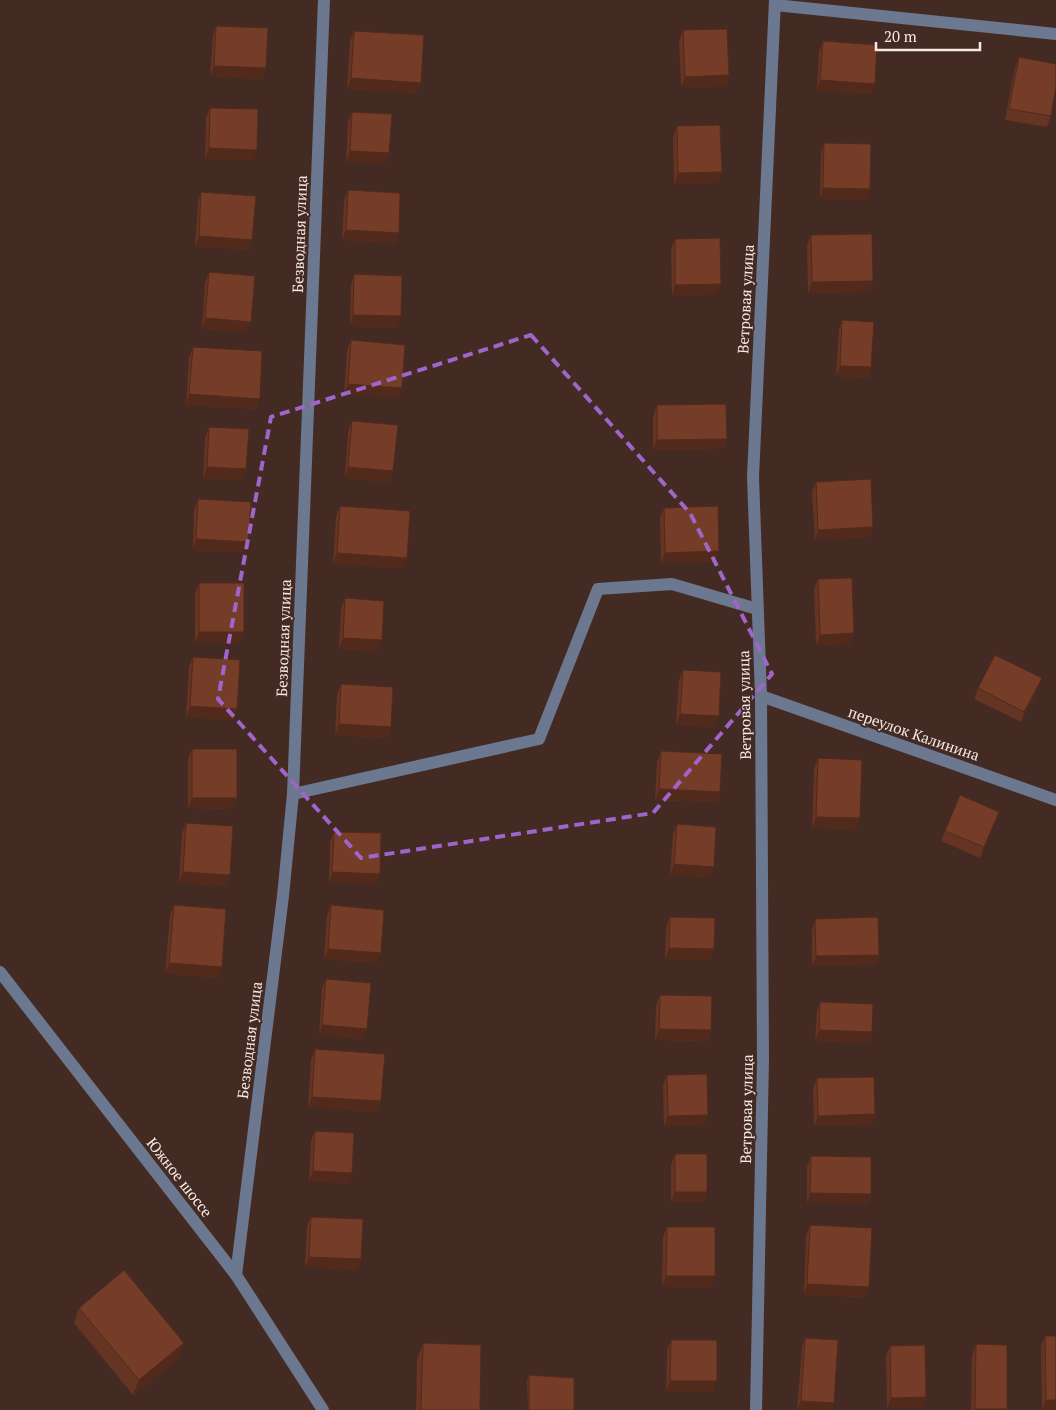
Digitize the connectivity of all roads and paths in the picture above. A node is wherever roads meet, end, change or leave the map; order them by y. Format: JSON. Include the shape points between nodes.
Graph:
{"nodes":[{"id":1,"x":324,"y":0,"type":"edge"},
{"id":2,"x":775,"y":2,"type":"edge"},
{"id":3,"x":1056,"y":34,"type":"edge"},
{"id":4,"x":757,"y":608,"type":"junction"},
{"id":5,"x":761,"y":696,"type":"junction"},
{"id":6,"x":293,"y":794,"type":"junction"},
{"id":7,"x":1056,"y":800,"type":"edge"},
{"id":8,"x":0,"y":972,"type":"edge"},
{"id":9,"x":236,"y":1275,"type":"junction"},
{"id":10,"x":324,"y":1410,"type":"edge"},
{"id":11,"x":756,"y":1410,"type":"edge"}],
"edges":[{"from":1,"to":6,"type":"street","name":"Безводная улица"},
{"from":2,"to":3,"type":"street"},
{"from":2,"to":4,"type":"street","name":"Ветровая улица","via":[[753,477]]},
{"from":4,"to":5,"type":"street","name":"Ветровая улица"},
{"from":4,"to":6,"type":"street","via":[[672,584],[598,589],[539,739]]},
{"from":5,"to":7,"type":"street","name":"переулок Калинина"},
{"from":5,"to":11,"type":"street","name":"Ветровая улица","via":[[763,1060]]},
{"from":6,"to":9,"type":"street","name":"Безводная улица"},
{"from":8,"to":9,"type":"street","name":"Южное шоссе"},
{"from":9,"to":10,"type":"street","name":"Южное шоссе"}]}
